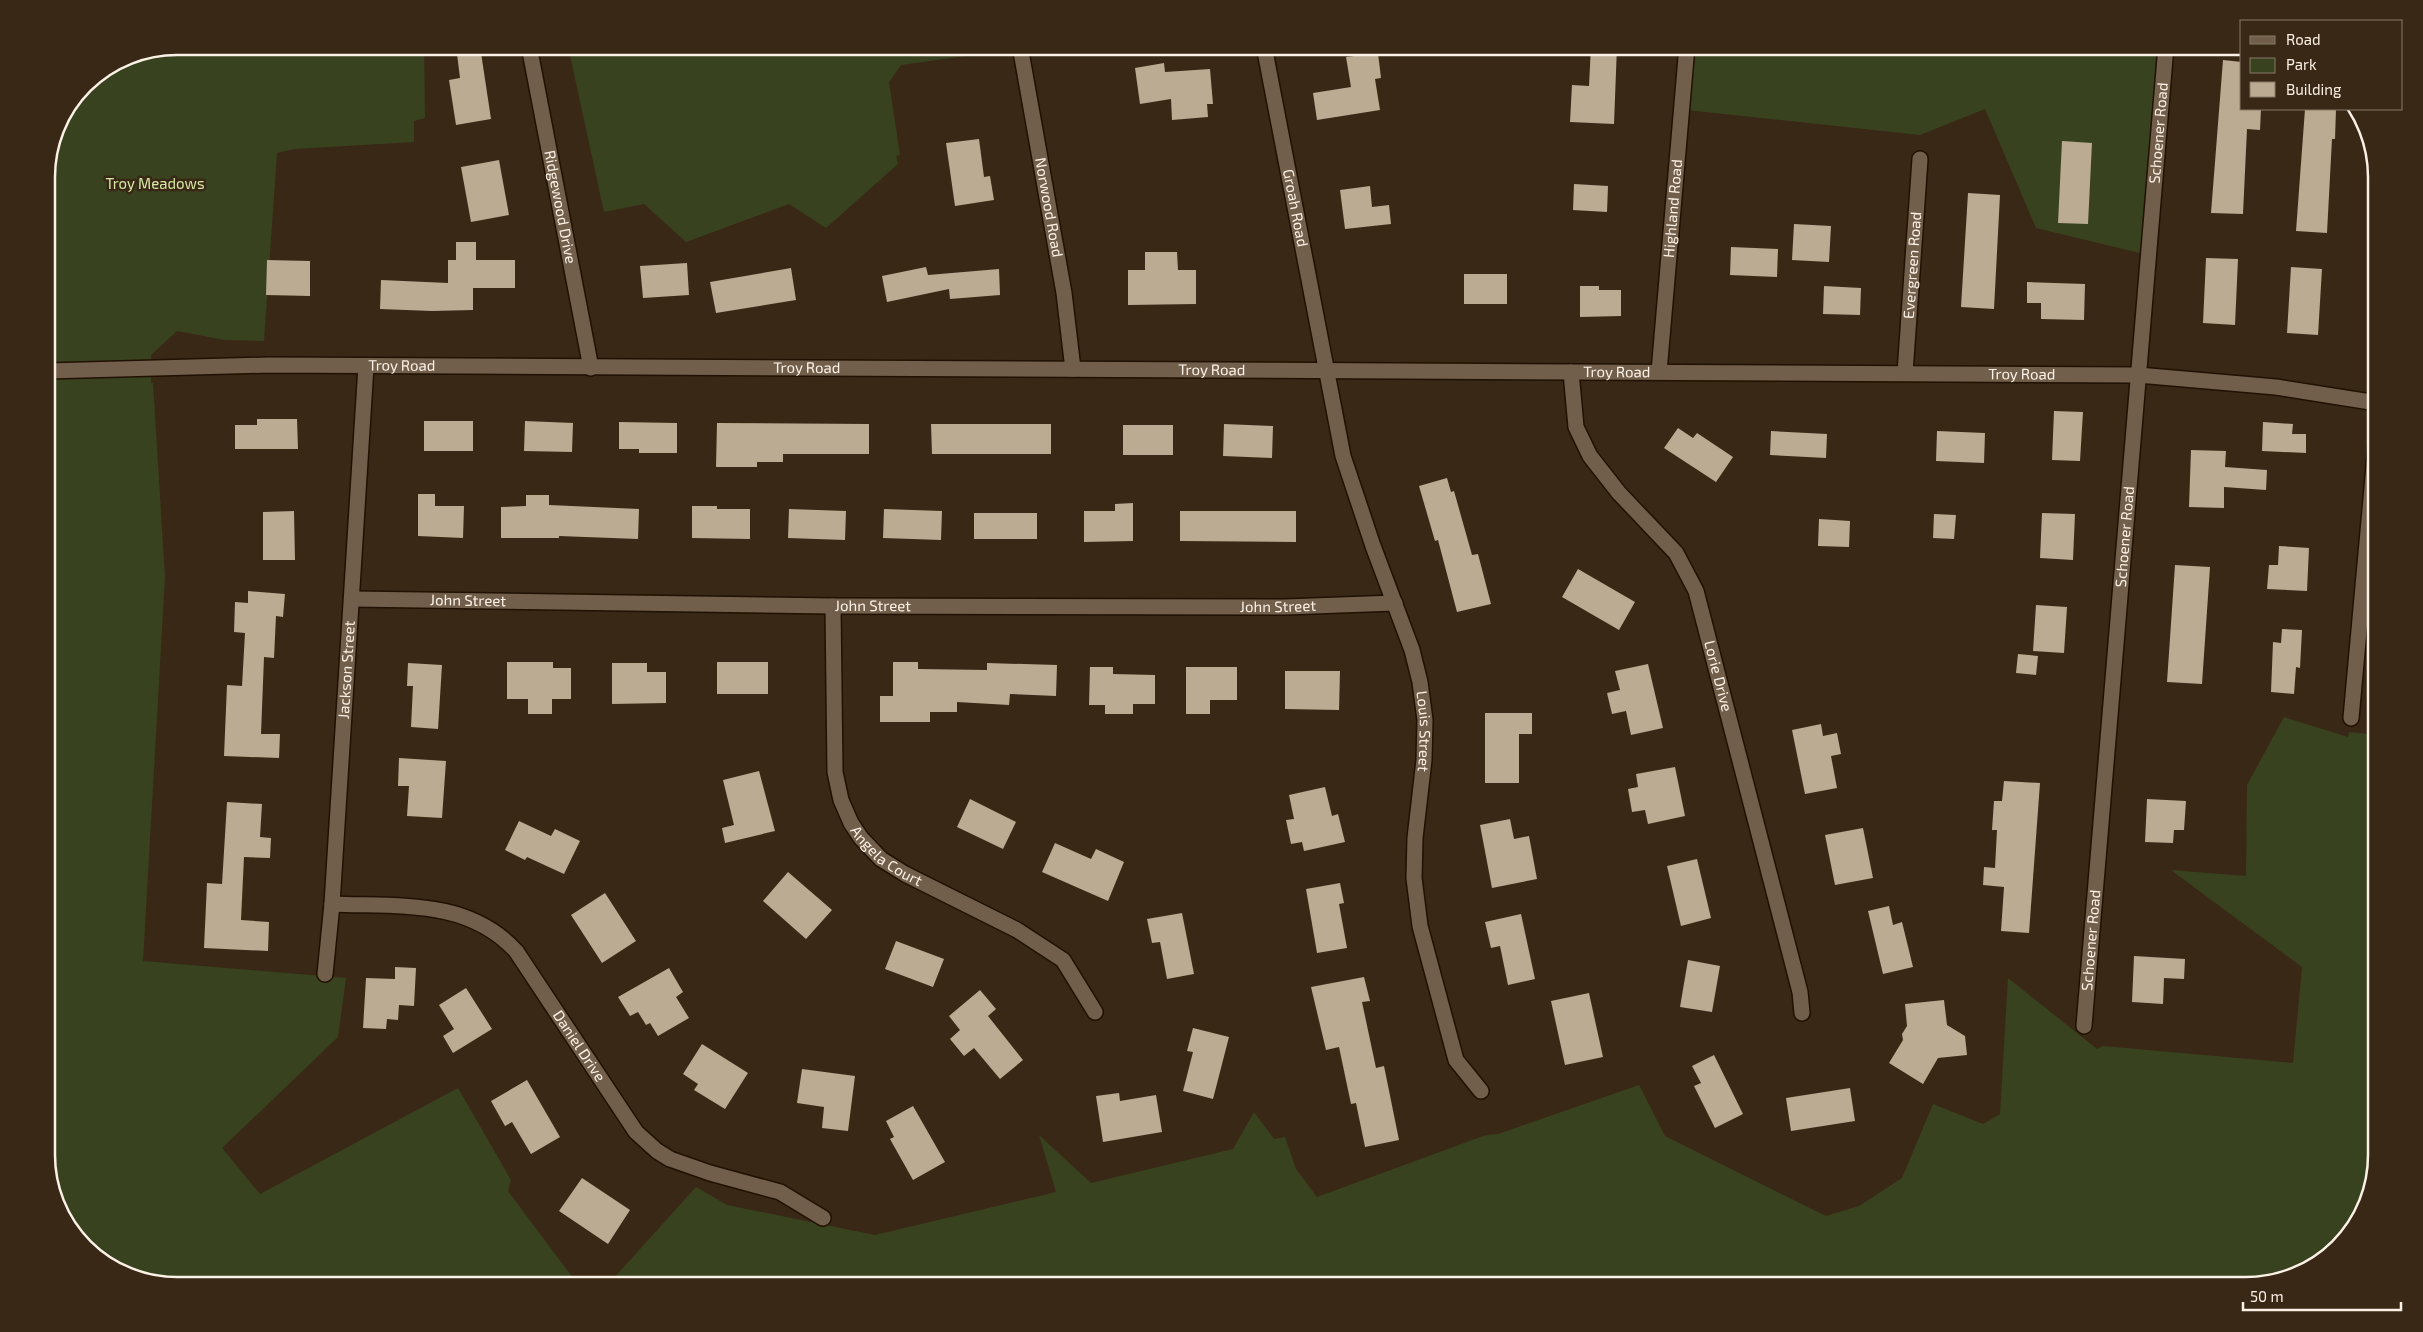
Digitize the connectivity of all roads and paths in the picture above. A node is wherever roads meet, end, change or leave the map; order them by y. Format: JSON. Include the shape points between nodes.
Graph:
{"nodes":[{"id":1,"x":531,"y":55,"type":"edge"},
{"id":2,"x":1022,"y":55,"type":"edge"},
{"id":3,"x":1266,"y":55,"type":"edge"},
{"id":4,"x":1686,"y":55,"type":"edge"},
{"id":5,"x":2165,"y":55,"type":"edge"},
{"id":6,"x":1920,"y":159,"type":"dead end"},
{"id":7,"x":366,"y":366,"type":"junction"},
{"id":8,"x":591,"y":368,"type":"junction"},
{"id":9,"x":1073,"y":369,"type":"junction"},
{"id":10,"x":55,"y":371,"type":"edge"},
{"id":11,"x":1327,"y":371,"type":"junction"},
{"id":12,"x":1571,"y":372,"type":"junction"},
{"id":13,"x":1659,"y":372,"type":"junction"},
{"id":14,"x":1905,"y":373,"type":"junction"},
{"id":15,"x":2138,"y":374,"type":"junction"},
{"id":16,"x":2368,"y":402,"type":"edge"},
{"id":17,"x":2368,"y":524,"type":"edge"},
{"id":18,"x":352,"y":599,"type":"junction"},
{"id":19,"x":1395,"y":603,"type":"junction"},
{"id":20,"x":834,"y":606,"type":"junction"},
{"id":21,"x":2351,"y":718,"type":"dead end"},
{"id":22,"x":332,"y":904,"type":"junction"},
{"id":23,"x":325,"y":974,"type":"dead end"},
{"id":24,"x":1095,"y":1012,"type":"dead end"},
{"id":25,"x":1802,"y":1013,"type":"dead end"},
{"id":26,"x":2084,"y":1026,"type":"dead end"},
{"id":27,"x":1481,"y":1091,"type":"dead end"},
{"id":28,"x":823,"y":1218,"type":"dead end"}],
"edges":[{"from":1,"to":8,"type":"street","name":"Ridgewood Drive"},
{"from":2,"to":9,"type":"street","name":"Norwood Road","via":[[1064,293]]},
{"from":3,"to":11,"type":"street","name":"Groah Road"},
{"from":4,"to":13,"type":"street","name":"Highland Road"},
{"from":5,"to":15,"type":"street","name":"Schoener Road"},
{"from":6,"to":14,"type":"street","name":"Evergreen Road"},
{"from":7,"to":8,"type":"street","name":"Troy Road"},
{"from":7,"to":10,"type":"street","name":"Troy Road","via":[[268,364]]},
{"from":7,"to":18,"type":"street","name":"Jackson Street"},
{"from":8,"to":9,"type":"street","name":"Troy Road"},
{"from":9,"to":11,"type":"street","name":"Troy Road"},
{"from":11,"to":12,"type":"street","name":"Troy Road"},
{"from":11,"to":19,"type":"street","name":"Louis Street","via":[[1343,456]]},
{"from":12,"to":13,"type":"street","name":"Troy Road"},
{"from":12,"to":25,"type":"street","name":"Lorie Drive","via":[[1576,427],[1590,456],[1619,493],[1676,553],[1696,591],[1800,992]]},
{"from":13,"to":14,"type":"street","name":"Troy Road"},
{"from":14,"to":15,"type":"street","name":"Troy Road"},
{"from":15,"to":16,"type":"street","name":"Troy Road","via":[[2276,387]]},
{"from":15,"to":26,"type":"street","name":"Schoener Road"},
{"from":17,"to":21,"type":"street"},
{"from":18,"to":20,"type":"street","name":"John Street"},
{"from":18,"to":22,"type":"street","name":"Jackson Street"},
{"from":19,"to":20,"type":"street","name":"John Street"},
{"from":19,"to":27,"type":"street","name":"Louis Street","via":[[1412,650],[1425,720],[1414,878],[1420,926],[1456,1060]]},
{"from":20,"to":24,"type":"street","name":"Angela Court","via":[[835,772],[841,800],[851,823],[889,864],[1017,930],[1063,960]]},
{"from":22,"to":23,"type":"street","name":"Jackson Street"},
{"from":22,"to":28,"type":"street","name":"Daniel Drive","via":[[453,912],[492,929],[516,951],[636,1132],[646,1142],[670,1159],[780,1192]]}]}
